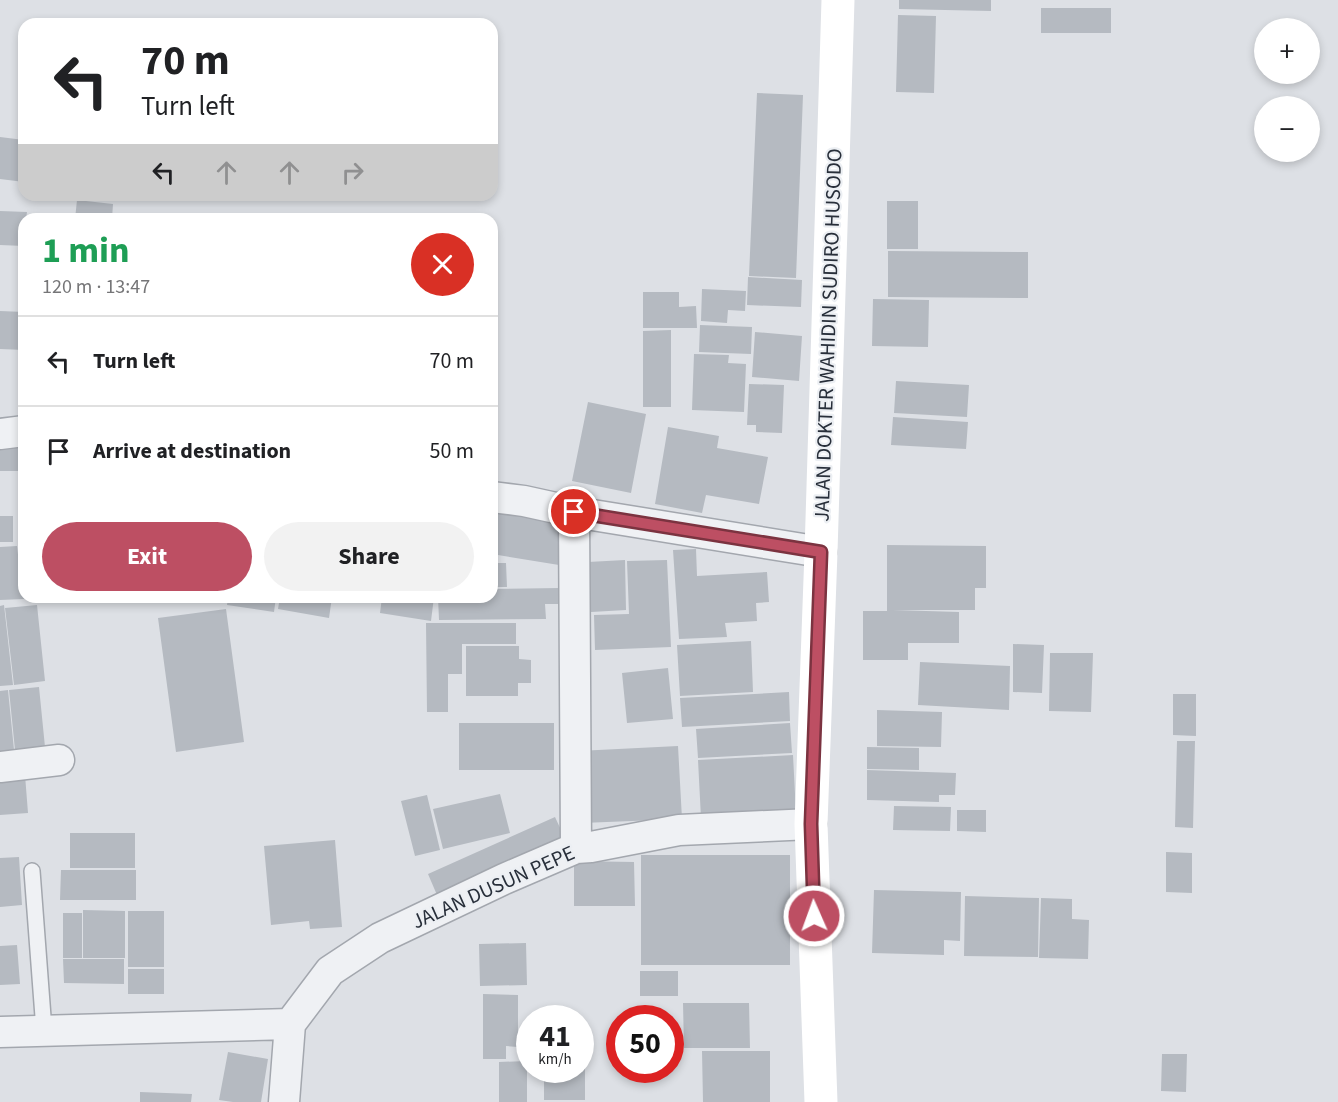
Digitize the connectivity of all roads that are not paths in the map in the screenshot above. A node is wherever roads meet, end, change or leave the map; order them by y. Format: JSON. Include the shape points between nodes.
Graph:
{"nodes":[{"id":1,"x":838,"y":0,"type":"edge"},
{"id":2,"x":18,"y":432,"type":"edge"},
{"id":3,"x":0,"y":434,"type":"edge"},
{"id":4,"x":498,"y":498,"type":"edge"},
{"id":5,"x":574,"y":512,"type":"junction"},
{"id":6,"x":821,"y":552,"type":"junction"},
{"id":7,"x":59,"y":760,"type":"dead end"},
{"id":8,"x":0,"y":767,"type":"edge"},
{"id":9,"x":811,"y":824,"type":"junction"},
{"id":10,"x":576,"y":848,"type":"junction"},
{"id":11,"x":32,"y":872,"type":"dead end"},
{"id":12,"x":290,"y":1024,"type":"junction"},
{"id":13,"x":44,"y":1030,"type":"junction"},
{"id":14,"x":0,"y":1032,"type":"edge"},
{"id":15,"x":284,"y":1102,"type":"edge"},
{"id":16,"x":821,"y":1102,"type":"edge"}],
"edges":[{"from":1,"to":6,"type":"main road","name":"JALAN DOKTER WAHIDIN SUDIRO HUSODO"},
{"from":2,"to":3,"type":"street"},
{"from":4,"to":5,"type":"street"},
{"from":5,"to":6,"type":"street"},
{"from":5,"to":10,"type":"street"},
{"from":6,"to":9,"type":"main road","name":"JALAN DOKTER WAHIDIN SUDIRO HUSODO"},
{"from":7,"to":8,"type":"street"},
{"from":9,"to":10,"type":"street","name":"JALAN DUSUN PEPE","via":[[679,830]]},
{"from":9,"to":16,"type":"main road","name":"JALAN DOKTER WAHIDIN SUDIRO HUSODO"},
{"from":10,"to":12,"type":"street","name":"JALAN DUSUN PEPE","via":[[380,938],[330,971]]},
{"from":11,"to":13,"type":"lane"},
{"from":12,"to":13,"type":"street"},
{"from":12,"to":15,"type":"street"},
{"from":13,"to":14,"type":"street"}]}
